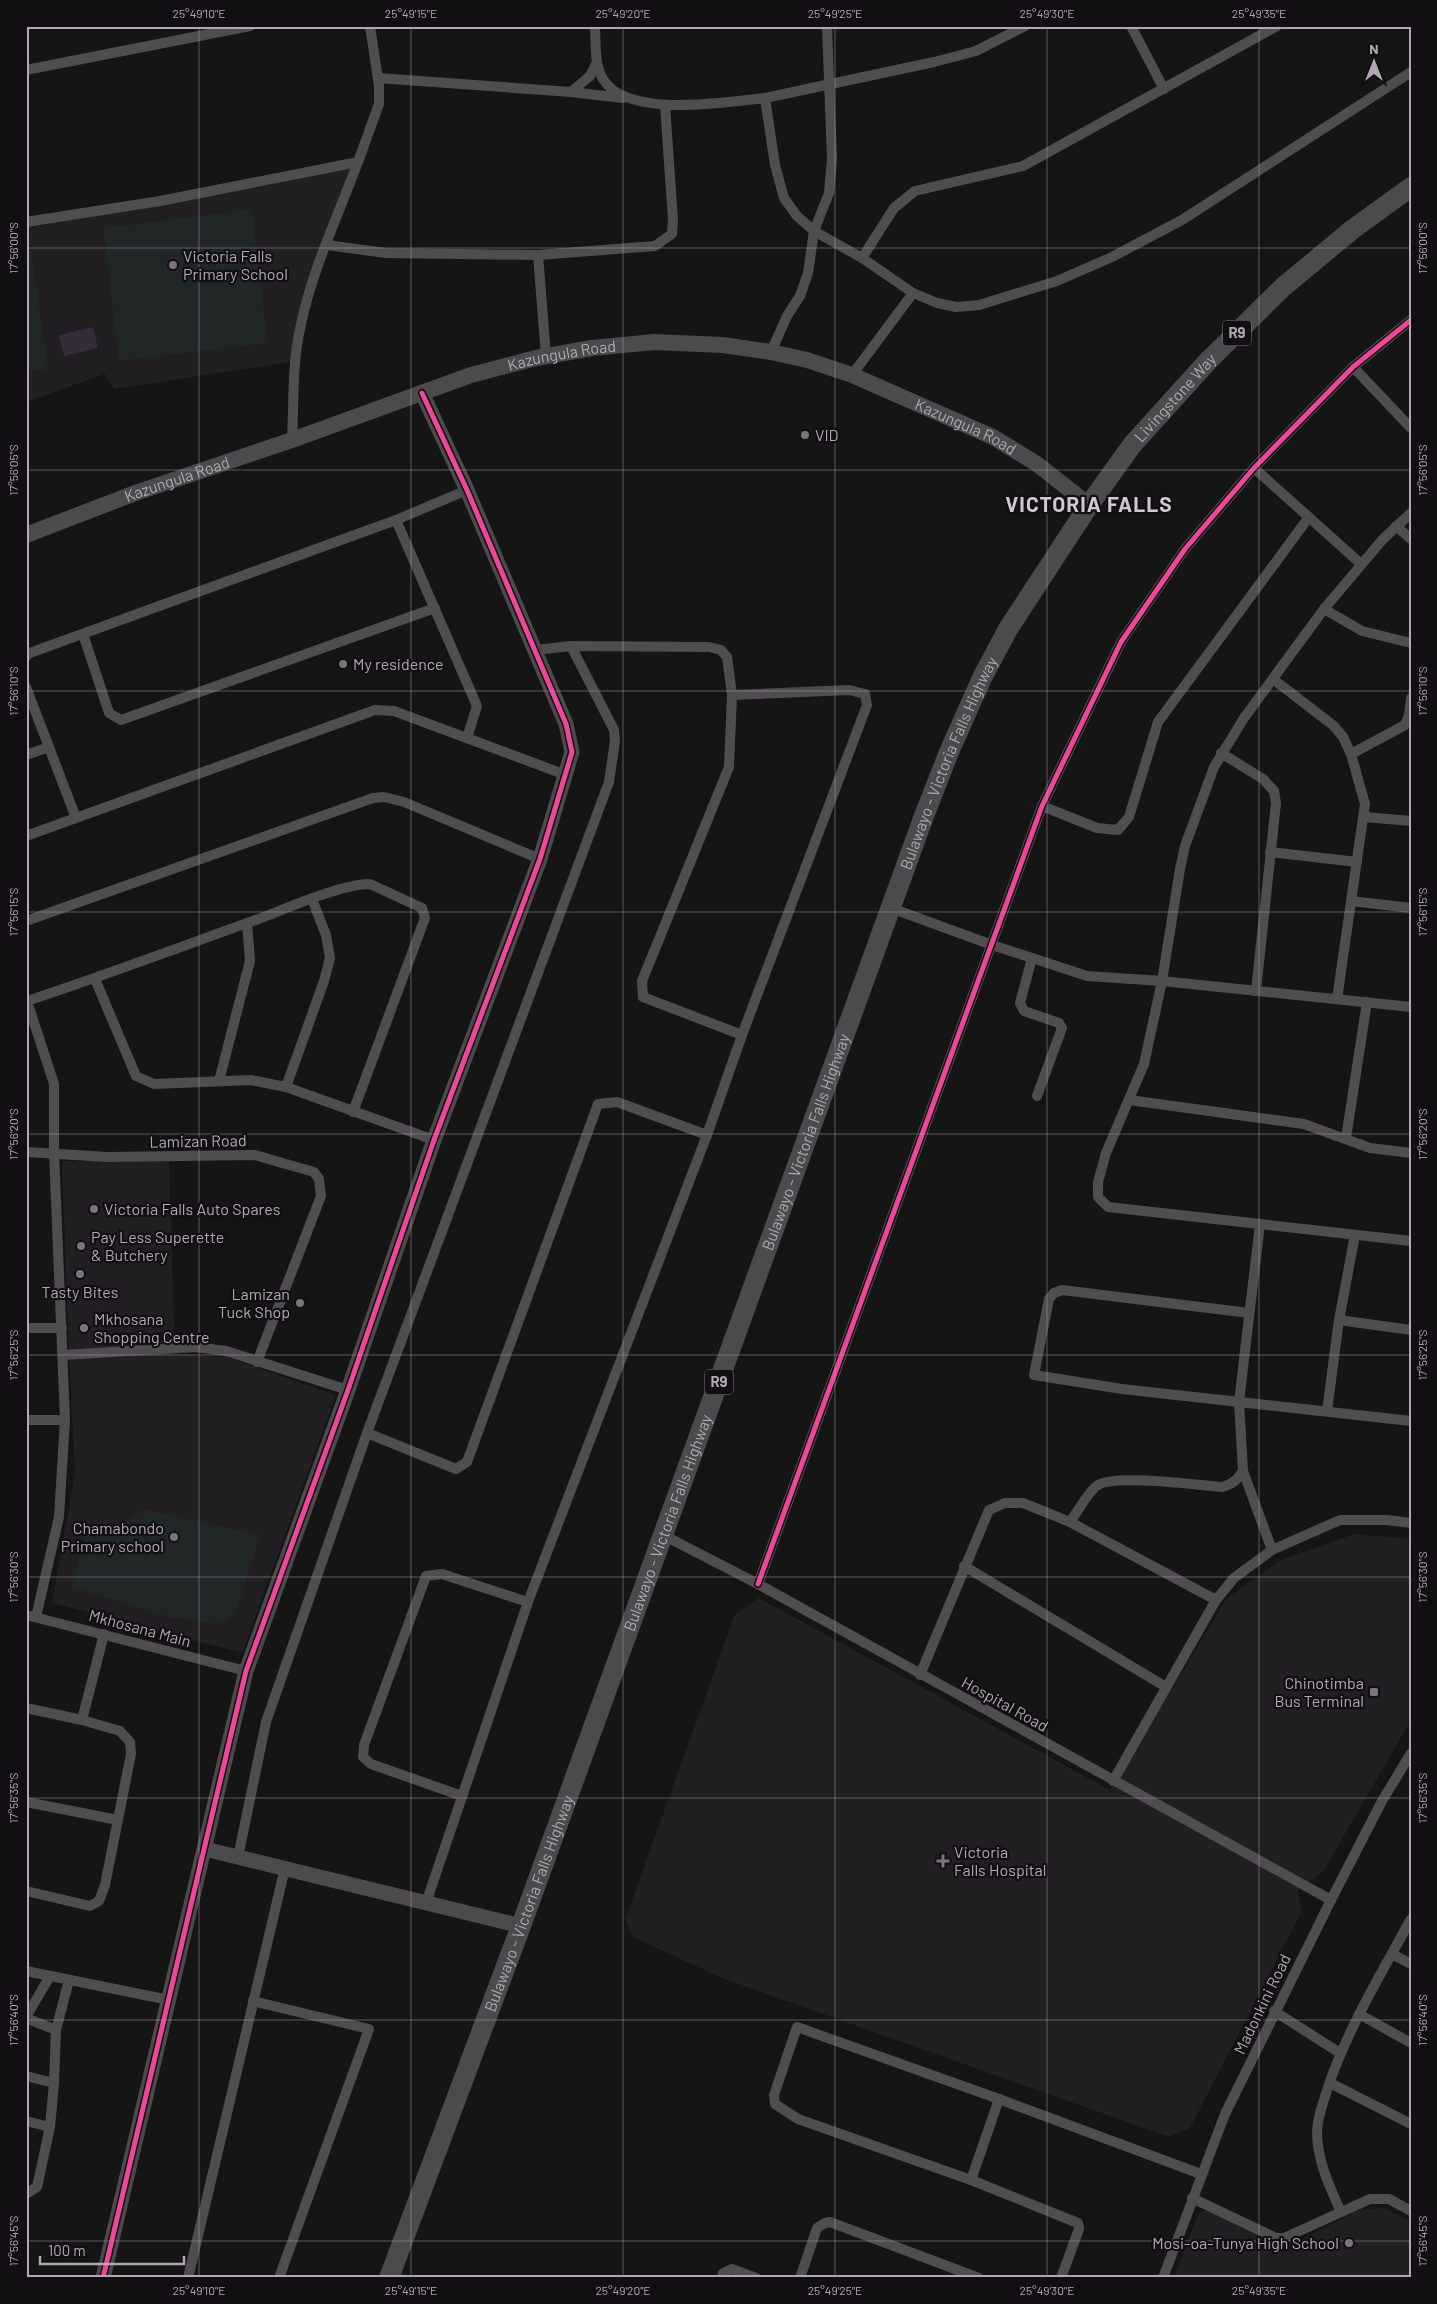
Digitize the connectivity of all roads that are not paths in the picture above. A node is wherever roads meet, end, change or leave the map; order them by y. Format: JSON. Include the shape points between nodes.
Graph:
{"nodes":[{"id":1,"x":250,"y":26,"type":"edge"},
{"id":2,"x":370,"y":26,"type":"edge"},
{"id":3,"x":595,"y":26,"type":"edge"},
{"id":4,"x":826,"y":26,"type":"edge"},
{"id":5,"x":1025,"y":26,"type":"edge"},
{"id":6,"x":1131,"y":26,"type":"edge"},
{"id":7,"x":1277,"y":26,"type":"edge"},
{"id":8,"x":200,"y":31,"type":"edge"},
{"id":9,"x":597,"y":62,"type":"junction"},
{"id":10,"x":26,"y":70,"type":"edge"},
{"id":11,"x":1411,"y":72,"type":"edge"},
{"id":12,"x":378,"y":78,"type":"junction"},
{"id":13,"x":828,"y":84,"type":"junction"},
{"id":14,"x":1164,"y":89,"type":"junction"},
{"id":15,"x":572,"y":92,"type":"junction"},
{"id":16,"x":765,"y":98,"type":"junction"},
{"id":17,"x":626,"y":99,"type":"junction"},
{"id":18,"x":666,"y":105,"type":"junction"},
{"id":19,"x":358,"y":162,"type":"junction"},
{"id":20,"x":1411,"y":187,"type":"edge"},
{"id":21,"x":26,"y":222,"type":"edge"},
{"id":22,"x":814,"y":231,"type":"junction"},
{"id":23,"x":327,"y":245,"type":"junction"},
{"id":24,"x":538,"y":255,"type":"junction"},
{"id":25,"x":862,"y":258,"type":"junction"},
{"id":26,"x":913,"y":293,"type":"junction"},
{"id":27,"x":1411,"y":320,"type":"edge"},
{"id":28,"x":771,"y":352,"type":"junction"},
{"id":29,"x":546,"y":356,"type":"junction"},
{"id":30,"x":1353,"y":367,"type":"junction"},
{"id":31,"x":852,"y":374,"type":"junction"},
{"id":32,"x":422,"y":393,"type":"junction"},
{"id":33,"x":1411,"y":428,"type":"edge"},
{"id":34,"x":292,"y":440,"type":"junction"},
{"id":35,"x":1254,"y":468,"type":"junction"},
{"id":36,"x":467,"y":490,"type":"junction"},
{"id":37,"x":1089,"y":505,"type":"junction"},
{"id":38,"x":1411,"y":513,"type":"edge"},
{"id":39,"x":1309,"y":516,"type":"junction"},
{"id":40,"x":396,"y":520,"type":"junction"},
{"id":41,"x":1396,"y":526,"type":"junction"},
{"id":42,"x":26,"y":535,"type":"edge"},
{"id":43,"x":1411,"y":539,"type":"edge"},
{"id":44,"x":1360,"y":564,"type":"junction"},
{"id":45,"x":434,"y":608,"type":"junction"},
{"id":46,"x":1324,"y":609,"type":"junction"},
{"id":47,"x":83,"y":634,"type":"junction"},
{"id":48,"x":1411,"y":643,"type":"edge"},
{"id":49,"x":572,"y":646,"type":"junction"},
{"id":50,"x":535,"y":650,"type":"junction"},
{"id":51,"x":26,"y":657,"type":"edge"},
{"id":52,"x":1273,"y":679,"type":"junction"},
{"id":53,"x":26,"y":687,"type":"edge"},
{"id":54,"x":732,"y":695,"type":"junction"},
{"id":55,"x":1411,"y":698,"type":"edge"},
{"id":56,"x":467,"y":738,"type":"junction"},
{"id":57,"x":49,"y":747,"type":"junction"},
{"id":58,"x":1221,"y":754,"type":"junction"},
{"id":59,"x":1351,"y":754,"type":"junction"},
{"id":60,"x":26,"y":755,"type":"edge"},
{"id":61,"x":566,"y":775,"type":"junction"},
{"id":62,"x":1042,"y":806,"type":"junction"},
{"id":63,"x":1365,"y":817,"type":"junction"},
{"id":64,"x":76,"y":818,"type":"junction"},
{"id":65,"x":1411,"y":821,"type":"edge"},
{"id":66,"x":26,"y":836,"type":"edge"},
{"id":67,"x":1270,"y":852,"type":"junction"},
{"id":68,"x":540,"y":859,"type":"junction"},
{"id":69,"x":1357,"y":862,"type":"junction"},
{"id":70,"x":312,"y":899,"type":"junction"},
{"id":71,"x":1351,"y":901,"type":"junction"},
{"id":72,"x":890,"y":908,"type":"junction"},
{"id":73,"x":1411,"y":908,"type":"edge"},
{"id":74,"x":26,"y":921,"type":"edge"},
{"id":75,"x":247,"y":923,"type":"junction"},
{"id":76,"x":992,"y":945,"type":"junction"},
{"id":77,"x":1032,"y":958,"type":"junction"},
{"id":78,"x":95,"y":979,"type":"junction"},
{"id":79,"x":1162,"y":981,"type":"junction"},
{"id":80,"x":1256,"y":990,"type":"junction"},
{"id":81,"x":1337,"y":999,"type":"junction"},
{"id":82,"x":27,"y":1000,"type":"edge"},
{"id":83,"x":1367,"y":1002,"type":"junction"},
{"id":84,"x":1411,"y":1007,"type":"edge"},
{"id":85,"x":742,"y":1035,"type":"junction"},
{"id":86,"x":219,"y":1081,"type":"junction"},
{"id":87,"x":286,"y":1087,"type":"junction"},
{"id":88,"x":1037,"y":1096,"type":"dead end"},
{"id":89,"x":1129,"y":1100,"type":"junction"},
{"id":90,"x":353,"y":1112,"type":"junction"},
{"id":91,"x":707,"y":1135,"type":"junction"},
{"id":92,"x":1346,"y":1138,"type":"junction"},
{"id":93,"x":434,"y":1140,"type":"junction"},
{"id":94,"x":26,"y":1152,"type":"edge"},
{"id":95,"x":54,"y":1152,"type":"junction"},
{"id":96,"x":1411,"y":1153,"type":"edge"},
{"id":97,"x":1260,"y":1224,"type":"junction"},
{"id":98,"x":1355,"y":1235,"type":"junction"},
{"id":99,"x":1411,"y":1241,"type":"edge"},
{"id":100,"x":1249,"y":1313,"type":"junction"},
{"id":101,"x":1339,"y":1320,"type":"junction"},
{"id":102,"x":26,"y":1328,"type":"edge"},
{"id":103,"x":62,"y":1328,"type":"junction"},
{"id":104,"x":1411,"y":1330,"type":"edge"},
{"id":105,"x":63,"y":1355,"type":"junction"},
{"id":106,"x":257,"y":1362,"type":"junction"},
{"id":107,"x":348,"y":1390,"type":"junction"},
{"id":108,"x":1239,"y":1402,"type":"junction"},
{"id":109,"x":1327,"y":1411,"type":"junction"},
{"id":110,"x":26,"y":1420,"type":"edge"},
{"id":111,"x":65,"y":1420,"type":"junction"},
{"id":112,"x":1411,"y":1422,"type":"edge"},
{"id":113,"x":367,"y":1433,"type":"junction"},
{"id":114,"x":1243,"y":1471,"type":"junction"},
{"id":115,"x":1070,"y":1522,"type":"junction"},
{"id":116,"x":1411,"y":1523,"type":"edge"},
{"id":117,"x":664,"y":1535,"type":"junction"},
{"id":118,"x":1272,"y":1550,"type":"junction"},
{"id":119,"x":964,"y":1566,"type":"junction"},
{"id":120,"x":758,"y":1584,"type":"junction"},
{"id":121,"x":1216,"y":1600,"type":"junction"},
{"id":122,"x":528,"y":1602,"type":"junction"},
{"id":123,"x":31,"y":1616,"type":"edge"},
{"id":124,"x":104,"y":1634,"type":"junction"},
{"id":125,"x":246,"y":1671,"type":"junction"},
{"id":126,"x":920,"y":1675,"type":"junction"},
{"id":127,"x":1166,"y":1687,"type":"junction"},
{"id":128,"x":26,"y":1708,"type":"edge"},
{"id":129,"x":82,"y":1720,"type":"junction"},
{"id":130,"x":1411,"y":1753,"type":"edge"},
{"id":131,"x":1114,"y":1781,"type":"junction"},
{"id":132,"x":462,"y":1796,"type":"junction"},
{"id":133,"x":26,"y":1802,"type":"edge"},
{"id":134,"x":118,"y":1820,"type":"junction"},
{"id":135,"x":205,"y":1849,"type":"junction"},
{"id":136,"x":238,"y":1857,"type":"junction"},
{"id":137,"x":285,"y":1868,"type":"junction"},
{"id":138,"x":26,"y":1891,"type":"edge"},
{"id":139,"x":1331,"y":1900,"type":"junction"},
{"id":140,"x":426,"y":1903,"type":"junction"},
{"id":141,"x":1411,"y":1919,"type":"edge"},
{"id":142,"x":521,"y":1926,"type":"junction"},
{"id":143,"x":1392,"y":1954,"type":"junction"},
{"id":144,"x":1411,"y":1964,"type":"edge"},
{"id":145,"x":26,"y":1971,"type":"edge"},
{"id":146,"x":50,"y":1976,"type":"junction"},
{"id":147,"x":69,"y":1980,"type":"junction"},
{"id":148,"x":169,"y":2000,"type":"junction"},
{"id":149,"x":253,"y":2001,"type":"junction"},
{"id":150,"x":1274,"y":2011,"type":"junction"},
{"id":151,"x":1359,"y":2014,"type":"junction"},
{"id":152,"x":26,"y":2018,"type":"edge"},
{"id":153,"x":56,"y":2030,"type":"junction"},
{"id":154,"x":1411,"y":2044,"type":"edge"},
{"id":155,"x":1340,"y":2053,"type":"junction"},
{"id":156,"x":26,"y":2076,"type":"edge"},
{"id":157,"x":1330,"y":2082,"type":"junction"},
{"id":158,"x":54,"y":2083,"type":"junction"},
{"id":159,"x":1000,"y":2099,"type":"junction"},
{"id":160,"x":26,"y":2121,"type":"edge"},
{"id":161,"x":1411,"y":2124,"type":"edge"},
{"id":162,"x":50,"y":2127,"type":"junction"},
{"id":163,"x":1201,"y":2174,"type":"junction"},
{"id":164,"x":971,"y":2180,"type":"junction"},
{"id":165,"x":26,"y":2194,"type":"edge"},
{"id":166,"x":1192,"y":2198,"type":"junction"},
{"id":167,"x":1411,"y":2211,"type":"edge"},
{"id":168,"x":1341,"y":2212,"type":"junction"},
{"id":169,"x":103,"y":2278,"type":"edge"},
{"id":170,"x":188,"y":2278,"type":"edge"},
{"id":171,"x":279,"y":2278,"type":"edge"},
{"id":172,"x":389,"y":2278,"type":"edge"},
{"id":173,"x":722,"y":2278,"type":"edge"},
{"id":174,"x":756,"y":2278,"type":"edge"},
{"id":175,"x":800,"y":2278,"type":"edge"},
{"id":176,"x":979,"y":2278,"type":"edge"},
{"id":177,"x":1061,"y":2278,"type":"edge"},
{"id":178,"x":1163,"y":2278,"type":"edge"}],
"edges":[{"from":1,"to":8,"type":"street"},
{"from":2,"to":12,"type":"street"},
{"from":3,"to":9,"type":"street"},
{"from":4,"to":13,"type":"street"},
{"from":5,"to":13,"type":"street","via":[[976,51]]},
{"from":6,"to":14,"type":"street"},
{"from":7,"to":14,"type":"street"},
{"from":8,"to":10,"type":"street"},
{"from":9,"to":15,"type":"street","via":[[590,76]]},
{"from":9,"to":17,"type":"street","via":[[602,79]]},
{"from":11,"to":26,"type":"street","via":[[1182,220],[1112,258],[1057,281],[979,305],[956,307]]},
{"from":12,"to":15,"type":"street"},
{"from":12,"to":19,"type":"street","via":[[378,104]]},
{"from":13,"to":16,"type":"street"},
{"from":13,"to":22,"type":"street","via":[[831,176],[829,193]]},
{"from":14,"to":25,"type":"street","via":[[1023,166],[915,192],[894,208]]},
{"from":15,"to":17,"type":"street"},
{"from":16,"to":18,"type":"street"},
{"from":16,"to":22,"type":"street","via":[[784,198],[796,216]]},
{"from":17,"to":18,"type":"street"},
{"from":18,"to":24,"type":"street","via":[[672,234],[655,246]]},
{"from":19,"to":21,"type":"street","via":[[160,201]]},
{"from":19,"to":23,"type":"street"},
{"from":20,"to":37,"type":"highway","name":"Livingstone Way","number":"R9","via":[[1353,229],[1283,287],[1215,354],[1132,446]]},
{"from":22,"to":25,"type":"street"},
{"from":22,"to":28,"type":"street","via":[[808,273],[800,296]]},
{"from":23,"to":24,"type":"street","via":[[386,253]]},
{"from":23,"to":34,"type":"street","via":[[299,329]]},
{"from":24,"to":29,"type":"street"},
{"from":25,"to":26,"type":"street"},
{"from":26,"to":31,"type":"street"},
{"from":27,"to":30,"type":"street"},
{"from":28,"to":29,"type":"main road","name":"Kazungula Road","via":[[723,345],[654,342]]},
{"from":28,"to":31,"type":"main road","name":"Kazungula Road"},
{"from":29,"to":32,"type":"main road","name":"Kazungula Road","via":[[472,375]]},
{"from":30,"to":33,"type":"street"},
{"from":30,"to":35,"type":"street"},
{"from":31,"to":37,"type":"main road","name":"Kazungula Road","via":[[993,438],[1036,464]]},
{"from":32,"to":34,"type":"main road","name":"Kazungula Road"},
{"from":32,"to":36,"type":"street"},
{"from":34,"to":42,"type":"main road","name":"Kazungula Road","via":[[138,492]]},
{"from":35,"to":39,"type":"street"},
{"from":35,"to":62,"type":"street","via":[[1185,549],[1121,642]]},
{"from":36,"to":40,"type":"street"},
{"from":36,"to":50,"type":"street"},
{"from":37,"to":72,"type":"highway","name":"Bulawayo - Victoria Falls Highway","number":"R9","via":[[1008,629],[982,678],[945,762]]},
{"from":38,"to":41,"type":"street"},
{"from":39,"to":44,"type":"street"},
{"from":39,"to":62,"type":"street","via":[[1158,722],[1129,817],[1118,830],[1097,828]]},
{"from":40,"to":45,"type":"street"},
{"from":40,"to":47,"type":"street"},
{"from":41,"to":43,"type":"street"},
{"from":41,"to":44,"type":"street"},
{"from":44,"to":46,"type":"street"},
{"from":45,"to":47,"type":"street","via":[[121,720],[109,713]]},
{"from":45,"to":56,"type":"street","via":[[477,706]]},
{"from":46,"to":48,"type":"street","via":[[1358,630]]},
{"from":46,"to":52,"type":"street"},
{"from":47,"to":51,"type":"street"},
{"from":49,"to":50,"type":"street"},
{"from":49,"to":54,"type":"street","via":[[709,647],[721,650],[727,656]]},
{"from":49,"to":113,"type":"street","via":[[614,730],[609,782]]},
{"from":50,"to":61,"type":"street","via":[[570,738],[572,752]]},
{"from":52,"to":58,"type":"street"},
{"from":52,"to":59,"type":"street","via":[[1334,726]]},
{"from":53,"to":57,"type":"street"},
{"from":54,"to":85,"type":"street","via":[[729,767],[642,981],[642,997]]},
{"from":54,"to":85,"type":"street","via":[[849,690],[865,694],[867,704]]},
{"from":55,"to":59,"type":"street","via":[[1405,725]]},
{"from":56,"to":61,"type":"street"},
{"from":56,"to":64,"type":"street","via":[[394,711],[375,710]]},
{"from":57,"to":60,"type":"street"},
{"from":57,"to":64,"type":"street"},
{"from":58,"to":67,"type":"street","via":[[1263,779],[1274,791],[1276,803]]},
{"from":58,"to":79,"type":"street","via":[[1206,783],[1185,846]]},
{"from":59,"to":63,"type":"street","via":[[1365,804]]},
{"from":61,"to":68,"type":"street"},
{"from":62,"to":76,"type":"street"},
{"from":63,"to":65,"type":"street"},
{"from":63,"to":69,"type":"street"},
{"from":64,"to":66,"type":"street"},
{"from":67,"to":69,"type":"street"},
{"from":67,"to":80,"type":"street"},
{"from":68,"to":74,"type":"street","via":[[404,802],[373,798]]},
{"from":68,"to":93,"type":"street"},
{"from":69,"to":71,"type":"street"},
{"from":70,"to":75,"type":"street"},
{"from":70,"to":87,"type":"street","via":[[326,935],[330,958]]},
{"from":70,"to":90,"type":"street","via":[[370,884],[425,912]]},
{"from":71,"to":73,"type":"street"},
{"from":71,"to":81,"type":"street"},
{"from":72,"to":76,"type":"street"},
{"from":72,"to":117,"type":"highway","name":"Bulawayo - Victoria Falls Highway","number":"R9"},
{"from":75,"to":78,"type":"street"},
{"from":75,"to":86,"type":"street","via":[[250,961]]},
{"from":76,"to":77,"type":"street"},
{"from":76,"to":120,"type":"street"},
{"from":77,"to":79,"type":"street","via":[[1087,976]]},
{"from":77,"to":88,"type":"street","via":[[1020,1003],[1024,1011],[1059,1023],[1062,1028]]},
{"from":78,"to":82,"type":"street"},
{"from":78,"to":86,"type":"street","via":[[136,1076],[154,1084]]},
{"from":79,"to":80,"type":"street"},
{"from":79,"to":89,"type":"street","via":[[1144,1064]]},
{"from":80,"to":81,"type":"street"},
{"from":81,"to":83,"type":"street"},
{"from":82,"to":95,"type":"street","via":[[54,1084]]},
{"from":83,"to":84,"type":"street"},
{"from":83,"to":92,"type":"street"},
{"from":85,"to":91,"type":"street"},
{"from":86,"to":87,"type":"street","via":[[250,1080]]},
{"from":87,"to":90,"type":"street"},
{"from":89,"to":92,"type":"street","via":[[1304,1124]]},
{"from":89,"to":97,"type":"street","via":[[1106,1153],[1098,1182],[1098,1197],[1108,1207]]},
{"from":90,"to":93,"type":"street"},
{"from":91,"to":113,"type":"street","via":[[617,1102],[598,1104],[467,1462],[456,1469]]},
{"from":91,"to":122,"type":"street"},
{"from":92,"to":96,"type":"street","via":[[1370,1148]]},
{"from":93,"to":107,"type":"street"},
{"from":94,"to":95,"type":"street","name":"Lamizan Road"},
{"from":95,"to":103,"type":"street"},
{"from":95,"to":106,"type":"street","name":"Lamizan Road","via":[[108,1157],[255,1155],[314,1172],[320,1179],[321,1196]]},
{"from":97,"to":98,"type":"street"},
{"from":97,"to":100,"type":"street"},
{"from":98,"to":99,"type":"street"},
{"from":98,"to":101,"type":"street"},
{"from":100,"to":108,"type":"street"},
{"from":100,"to":108,"type":"street","via":[[1062,1290],[1054,1293],[1046,1307],[1034,1375]]},
{"from":101,"to":104,"type":"street"},
{"from":101,"to":109,"type":"street"},
{"from":102,"to":103,"type":"street"},
{"from":103,"to":105,"type":"street"},
{"from":105,"to":106,"type":"street","via":[[195,1347],[226,1351]]},
{"from":105,"to":111,"type":"street"},
{"from":106,"to":107,"type":"street"},
{"from":107,"to":125,"type":"street"},
{"from":108,"to":109,"type":"street"},
{"from":108,"to":114,"type":"street"},
{"from":109,"to":112,"type":"street"},
{"from":110,"to":111,"type":"street"},
{"from":111,"to":123,"type":"street","via":[[59,1517]]},
{"from":113,"to":136,"type":"street","via":[[266,1722]]},
{"from":114,"to":115,"type":"street","via":[[1237,1480],[1222,1487],[1122,1480],[1103,1482],[1096,1486]]},
{"from":114,"to":118,"type":"street"},
{"from":115,"to":119,"type":"street","via":[[1023,1503],[996,1506],[989,1510]]},
{"from":115,"to":121,"type":"street"},
{"from":116,"to":118,"type":"street","via":[[1340,1520]]},
{"from":117,"to":120,"type":"street","name":"Hospital Road"},
{"from":117,"to":142,"type":"highway","name":"Bulawayo - Victoria Falls Highway","number":"R9"},
{"from":118,"to":121,"type":"street","via":[[1234,1578]]},
{"from":119,"to":126,"type":"street"},
{"from":119,"to":127,"type":"street"},
{"from":120,"to":126,"type":"street","name":"Hospital Road"},
{"from":121,"to":127,"type":"street"},
{"from":122,"to":132,"type":"street"},
{"from":122,"to":132,"type":"street","via":[[442,1574],[426,1576],[364,1745],[364,1757],[371,1764]]},
{"from":123,"to":124,"type":"street","name":"Mkhosana Main"},
{"from":124,"to":125,"type":"street","name":"Mkhosana Main"},
{"from":124,"to":129,"type":"street"},
{"from":125,"to":135,"type":"street"},
{"from":126,"to":131,"type":"street","name":"Hospital Road"},
{"from":127,"to":131,"type":"street"},
{"from":128,"to":129,"type":"street"},
{"from":129,"to":134,"type":"street","via":[[120,1731],[130,1742],[131,1754]]},
{"from":130,"to":139,"type":"street","name":"Madonkini Road","via":[[1382,1801]]},
{"from":131,"to":139,"type":"street","name":"Hospital Road"},
{"from":132,"to":140,"type":"street"},
{"from":133,"to":134,"type":"street"},
{"from":134,"to":138,"type":"street","via":[[99,1900],[90,1906]]},
{"from":135,"to":136,"type":"street"},
{"from":135,"to":148,"type":"street"},
{"from":136,"to":137,"type":"street"},
{"from":137,"to":140,"type":"street"},
{"from":137,"to":149,"type":"street"},
{"from":139,"to":150,"type":"street","name":"Madonkini Road"},
{"from":140,"to":142,"type":"street"},
{"from":141,"to":143,"type":"street"},
{"from":142,"to":172,"type":"highway","name":"Bulawayo - Victoria Falls Highway","number":"R9"},
{"from":143,"to":144,"type":"street"},
{"from":143,"to":151,"type":"street"},
{"from":145,"to":146,"type":"street"},
{"from":146,"to":147,"type":"street"},
{"from":146,"to":152,"type":"street"},
{"from":147,"to":148,"type":"street"},
{"from":147,"to":153,"type":"street"},
{"from":148,"to":169,"type":"street"},
{"from":149,"to":170,"type":"street"},
{"from":149,"to":171,"type":"street","via":[[369,2030]]},
{"from":150,"to":155,"type":"street"},
{"from":150,"to":163,"type":"street","name":"Madonkini Road","via":[[1225,2114]]},
{"from":151,"to":154,"type":"street"},
{"from":151,"to":155,"type":"street"},
{"from":152,"to":153,"type":"street"},
{"from":153,"to":158,"type":"street"},
{"from":155,"to":157,"type":"street"},
{"from":156,"to":158,"type":"street"},
{"from":157,"to":161,"type":"street"},
{"from":157,"to":168,"type":"street","via":[[1317,2132],[1325,2176]]},
{"from":158,"to":162,"type":"street"},
{"from":159,"to":163,"type":"street"},
{"from":159,"to":164,"type":"street"},
{"from":159,"to":164,"type":"street","via":[[797,2027],[774,2095],[778,2107],[798,2119]]},
{"from":160,"to":162,"type":"street"},
{"from":162,"to":165,"type":"street","via":[[37,2188]]},
{"from":163,"to":166,"type":"street","name":"Madonkini Road"},
{"from":164,"to":177,"type":"street","via":[[1078,2222],[1078,2233]]},
{"from":166,"to":168,"type":"street","via":[[1276,2238],[1284,2238]]},
{"from":166,"to":178,"type":"street","name":"Madonkini Road"},
{"from":167,"to":168,"type":"street","via":[[1378,2197]]},
{"from":173,"to":174,"type":"street","via":[[723,2273],[732,2269]]},
{"from":175,"to":176,"type":"street","via":[[817,2228],[830,2222]]}]}
